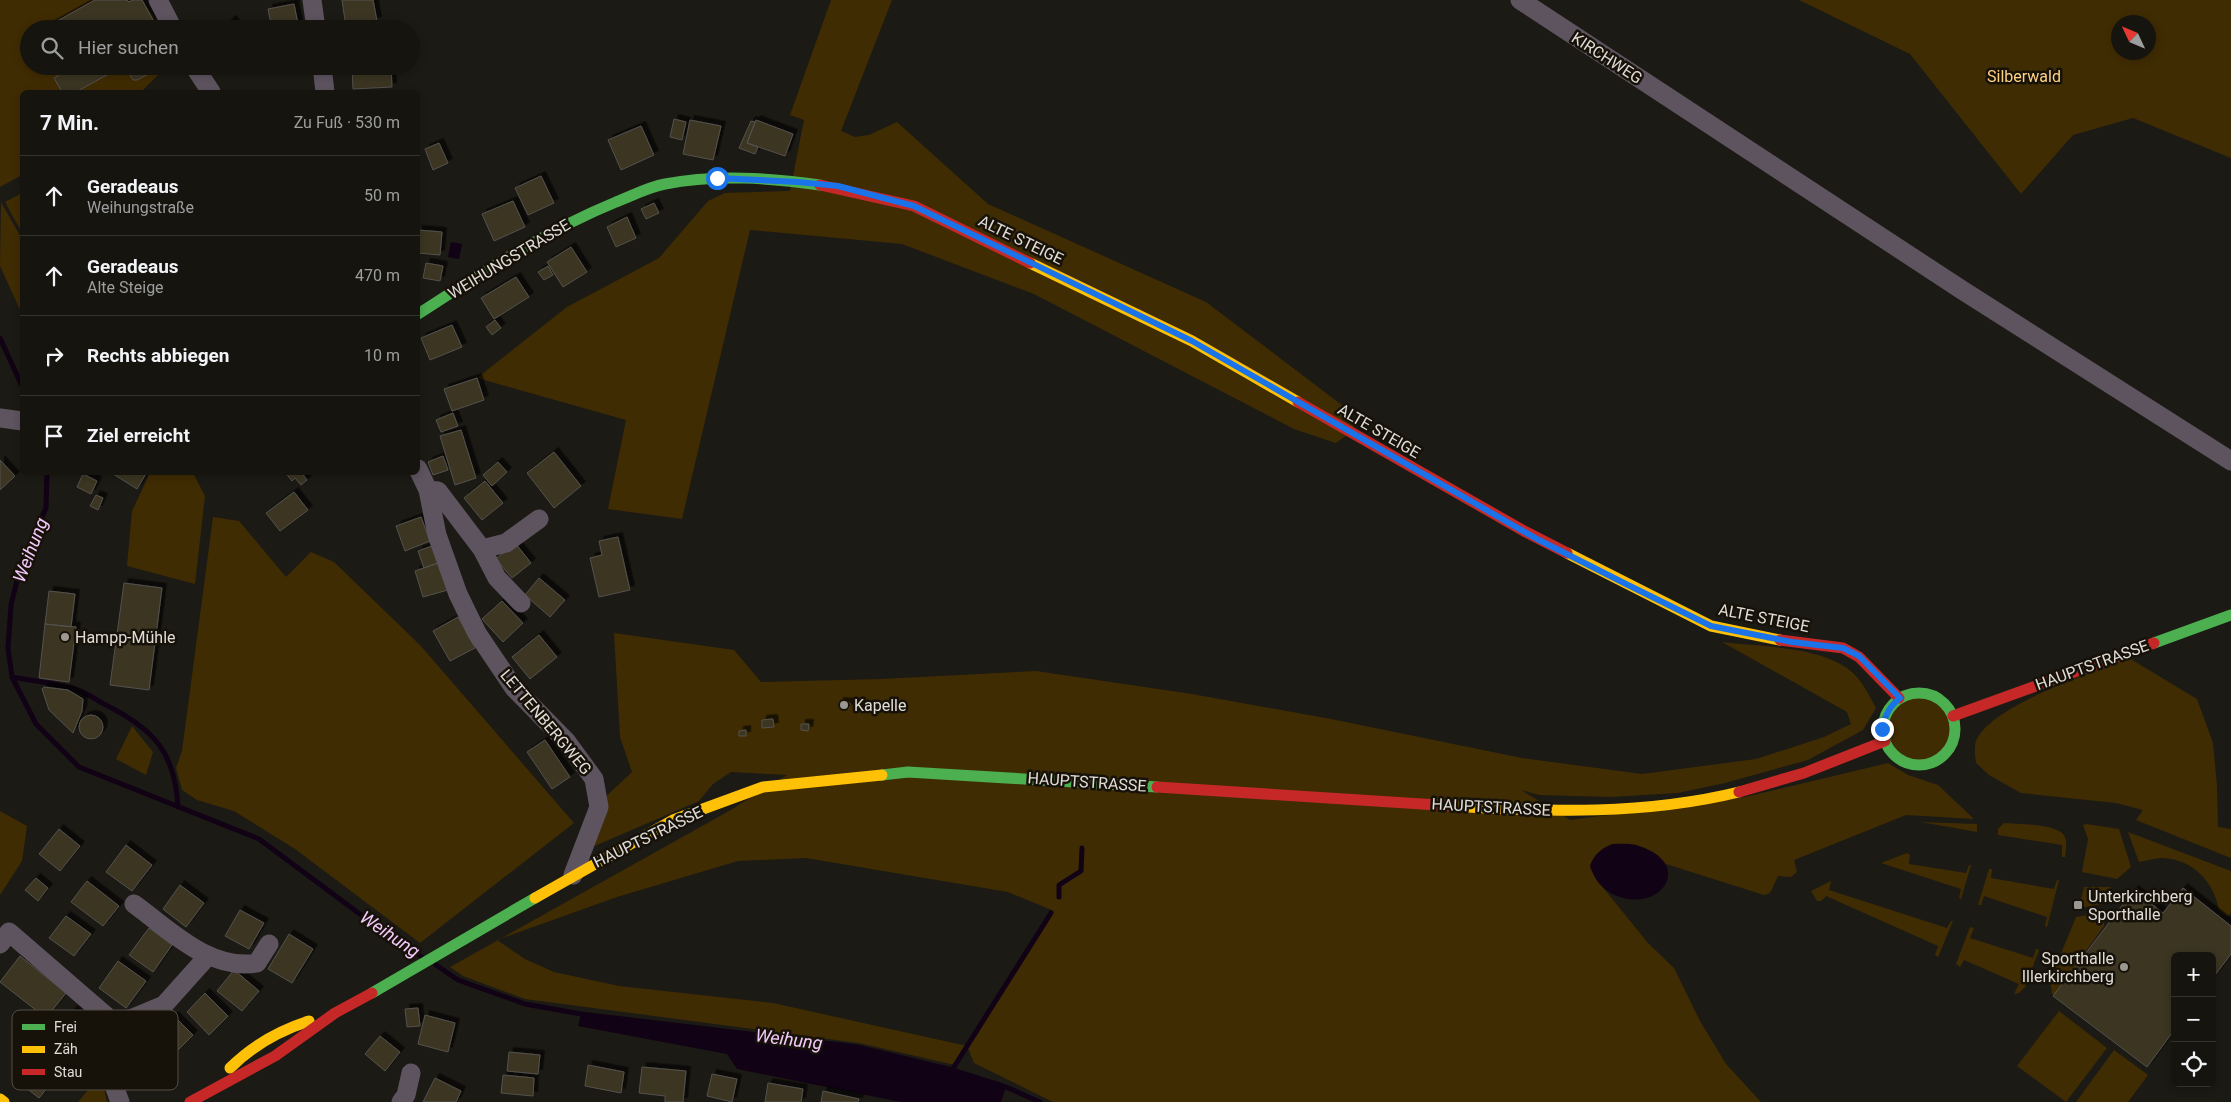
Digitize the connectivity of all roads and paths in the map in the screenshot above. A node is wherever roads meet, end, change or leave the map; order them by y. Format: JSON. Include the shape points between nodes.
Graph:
{"nodes":[{"id":1,"x":158,"y":0,"type":"edge"},
{"id":2,"x":312,"y":0,"type":"edge"},
{"id":3,"x":1520,"y":0,"type":"edge"},
{"id":4,"x":168,"y":20,"type":"edge"},
{"id":5,"x":315,"y":20,"type":"edge"},
{"id":6,"x":200,"y":75,"type":"edge"},
{"id":7,"x":323,"y":75,"type":"edge"},
{"id":8,"x":210,"y":90,"type":"edge"},
{"id":9,"x":325,"y":90,"type":"edge"},
{"id":10,"x":838,"y":186,"type":"joint"},
{"id":11,"x":420,"y":313,"type":"edge"},
{"id":12,"x":2231,"y":461,"type":"edge"},
{"id":13,"x":420,"y":473,"type":"edge"},
{"id":14,"x":428,"y":490,"type":"junction"},
{"id":15,"x":539,"y":519,"type":"dead end"},
{"id":16,"x":482,"y":549,"type":"junction"},
{"id":17,"x":521,"y":603,"type":"dead end"},
{"id":18,"x":2231,"y":615,"type":"edge"},
{"id":19,"x":1900,"y":698,"type":"junction"},
{"id":20,"x":1953,"y":716,"type":"junction"},
{"id":21,"x":1885,"y":741,"type":"junction"},
{"id":22,"x":573,"y":874,"type":"junction"},
{"id":23,"x":134,"y":904,"type":"dead end"},
{"id":24,"x":5,"y":938,"type":"edge"},
{"id":25,"x":269,"y":944,"type":"dead end"},
{"id":26,"x":207,"y":956,"type":"junction"},
{"id":27,"x":98,"y":1010,"type":"edge"},
{"id":28,"x":152,"y":1010,"type":"edge"},
{"id":29,"x":336,"y":1013,"type":"junction"},
{"id":30,"x":411,"y":1073,"type":"dead end"},
{"id":31,"x":115,"y":1090,"type":"edge"},
{"id":32,"x":208,"y":1090,"type":"junction"},
{"id":33,"x":0,"y":1099,"type":"edge"},
{"id":34,"x":4,"y":1102,"type":"edge"},
{"id":35,"x":120,"y":1102,"type":"edge"},
{"id":36,"x":190,"y":1102,"type":"edge"},
{"id":37,"x":401,"y":1102,"type":"edge"}],
"edges":[{"from":1,"to":4,"type":"street"},
{"from":2,"to":5,"type":"street"},
{"from":3,"to":12,"type":"street","name":"KIRCHWEG","via":[[1954,285]]},
{"from":6,"to":8,"type":"street"},
{"from":7,"to":9,"type":"street"},
{"from":10,"to":11,"type":"main road","name":"WEIHUNGSTRASSE","via":[[733,179],[691,180],[662,185],[611,204],[536,239]]},
{"from":10,"to":19,"type":"main road","name":"ALTE STEIGE","via":[[914,206],[1192,341],[1537,539],[1711,626],[1843,648],[1859,656]]},
{"from":13,"to":14,"type":"street","name":"LETTENBERGWEG"},
{"from":14,"to":16,"type":"street","via":[[438,491]]},
{"from":14,"to":22,"type":"street","name":"LETTENBERGWEG","via":[[440,544],[458,594],[477,632],[514,688],[567,742],[594,780],[599,807]]},
{"from":15,"to":16,"type":"street","via":[[506,542]]},
{"from":16,"to":17,"type":"street","via":[[497,578]]},
{"from":18,"to":20,"type":"main road","name":"HAUPTSTRASSE"},
{"from":19,"to":20,"type":"main road","via":[[1924,692],[1946,704]]},
{"from":19,"to":21,"type":"main road","via":[[1884,718]]},
{"from":20,"to":21,"type":"main road","via":[[1956,726],[1952,744],[1933,763],[1919,766],[1901,761]]},
{"from":21,"to":22,"type":"main road","name":"HAUPTSTRASSE","via":[[1823,767],[1728,794],[1617,810],[1535,812],[908,772],[806,781],[763,787],[690,813]]},
{"from":22,"to":29,"type":"main road","name":"HAUPTSTRASSE","via":[[401,978]]},
{"from":23,"to":26,"type":"street"},
{"from":24,"to":27,"type":"street"},
{"from":25,"to":26,"type":"street","via":[[257,963],[243,965]]},
{"from":26,"to":28,"type":"street","via":[[164,1005]]},
{"from":29,"to":32,"type":"main road","name":"HAUPTSTRASSE","via":[[275,1056]]},
{"from":29,"to":32,"type":"main road","name":"HAUPTSTRASSE","via":[[270,1035],[244,1054]]},
{"from":30,"to":37,"type":"street"},
{"from":31,"to":35,"type":"street"},
{"from":32,"to":36,"type":"main road","name":"HAUPTSTRASSE"},
{"from":33,"to":34,"type":"main road"}]}
